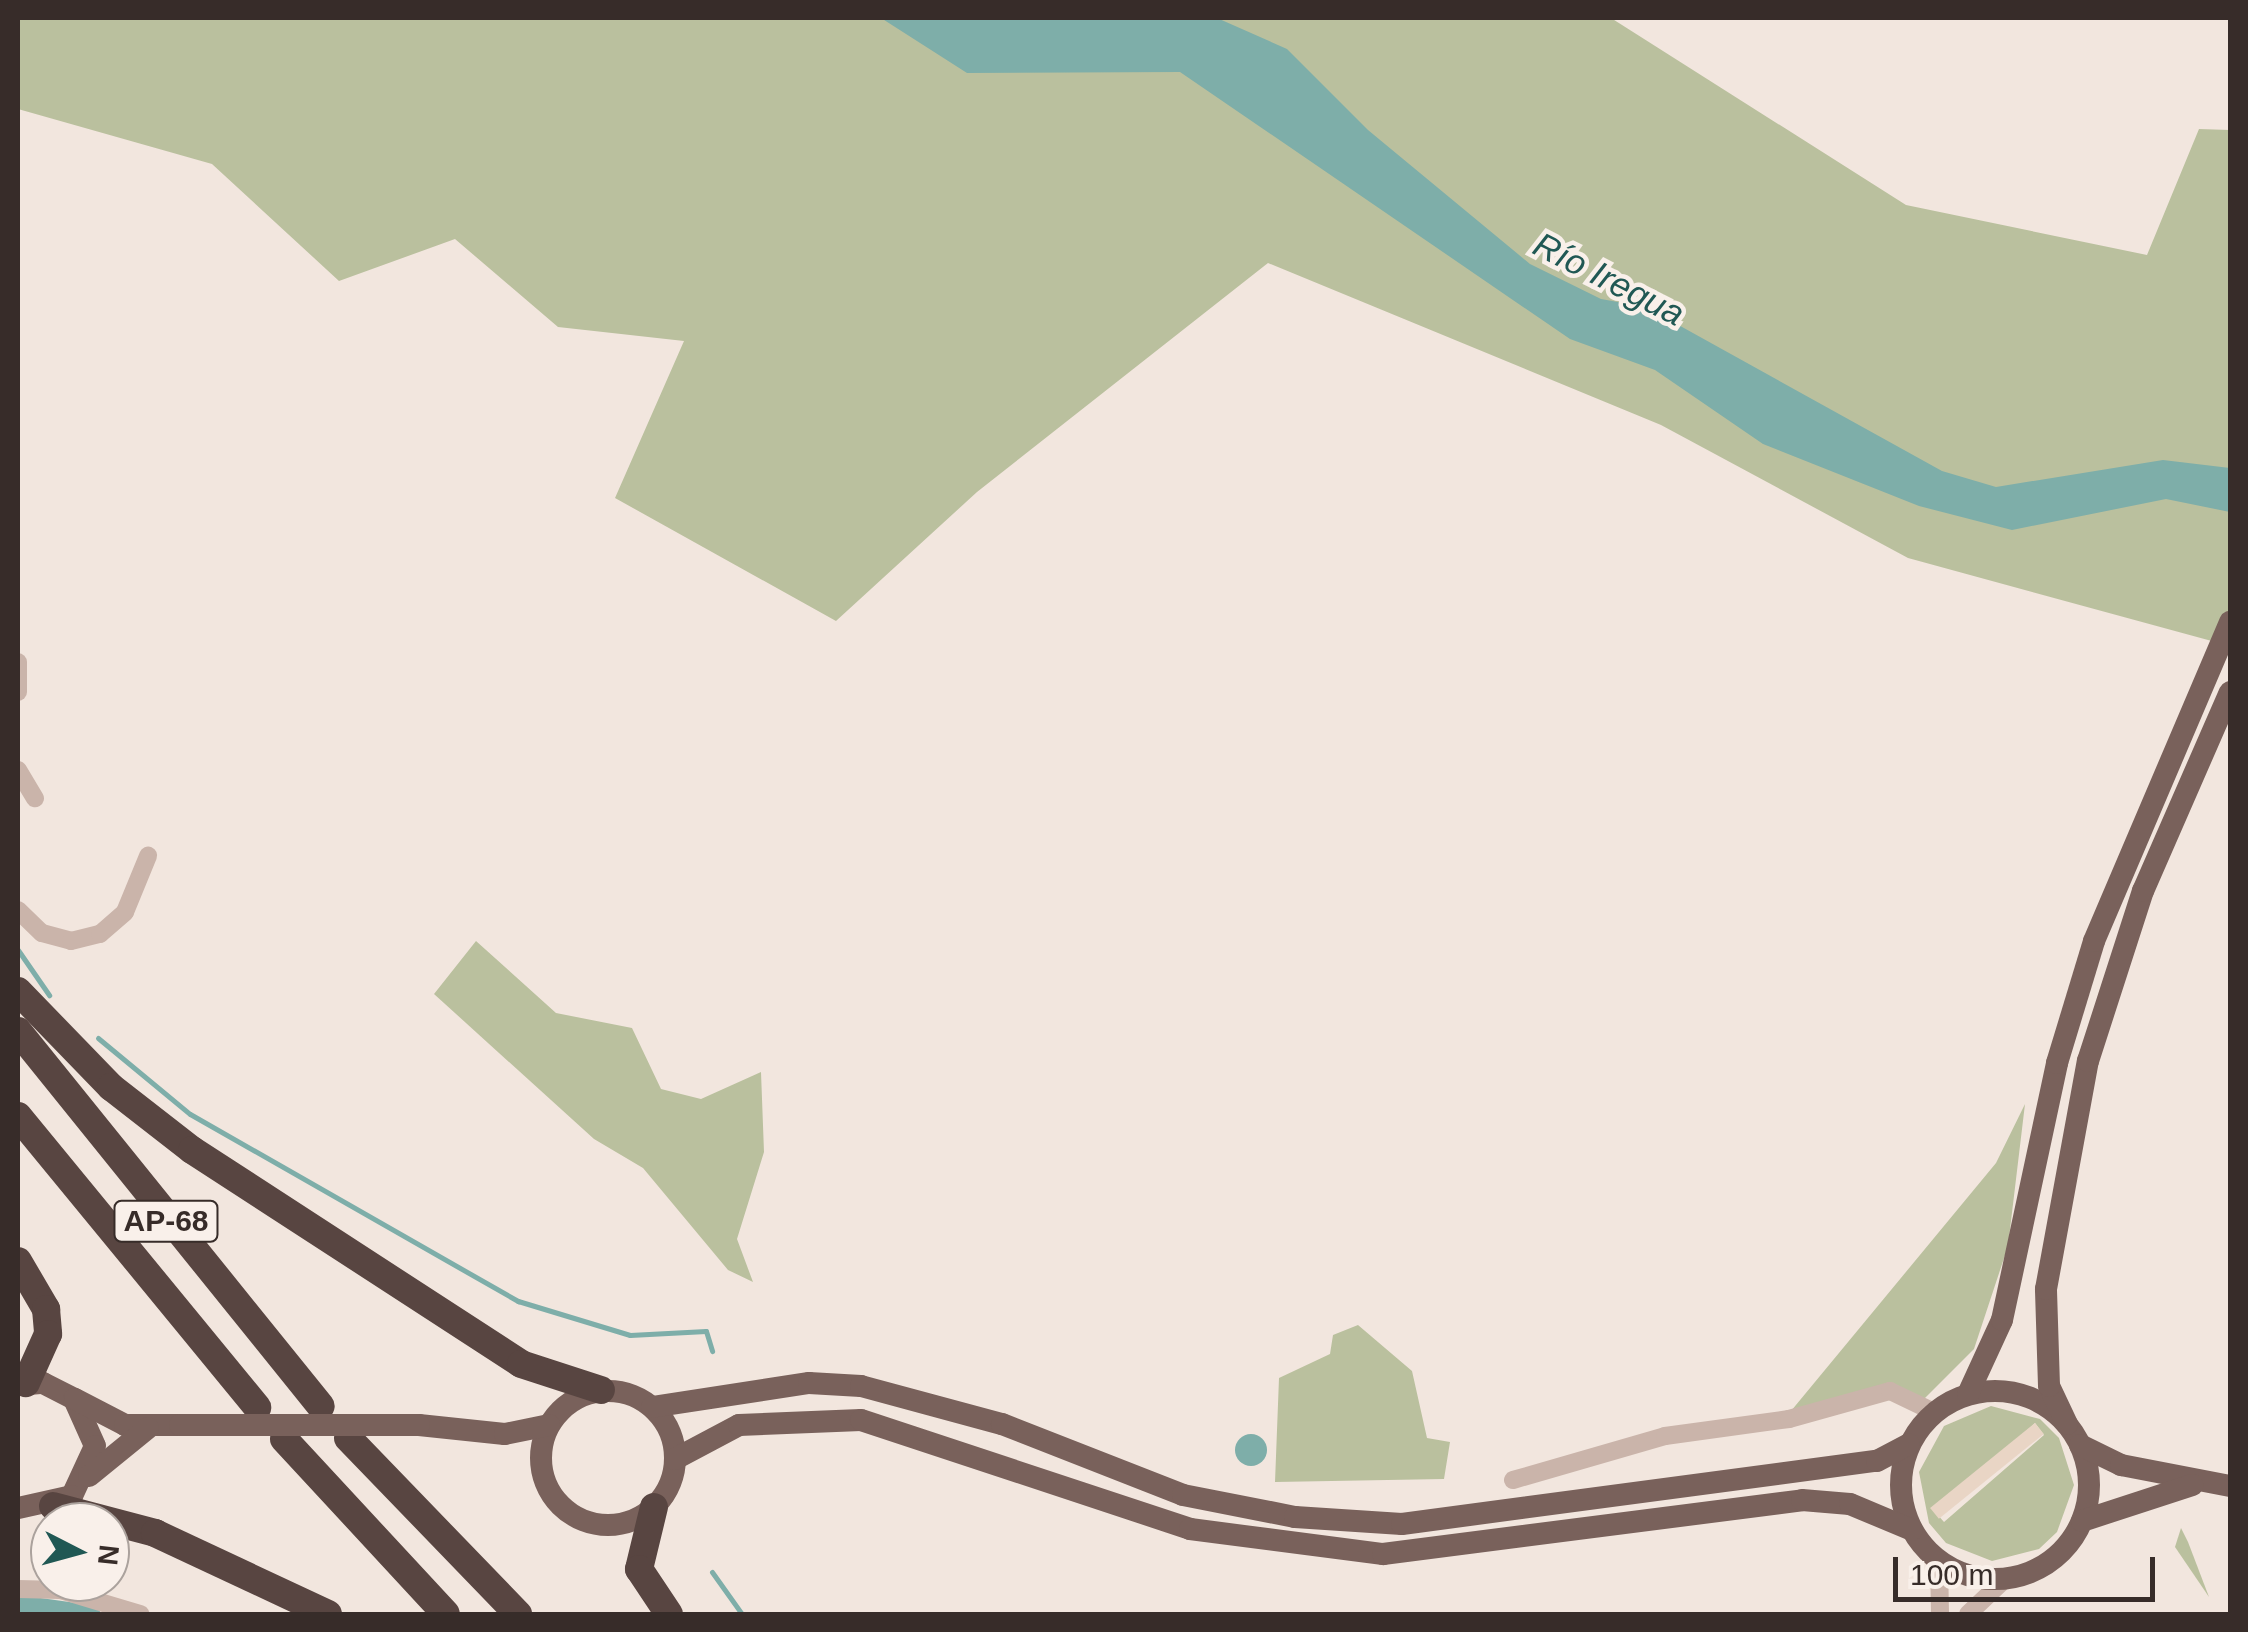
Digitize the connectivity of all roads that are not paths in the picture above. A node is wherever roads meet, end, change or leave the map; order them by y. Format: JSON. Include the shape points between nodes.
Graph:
{"nodes":[{"id":1,"x":2230,"y":622,"type":"edge"},
{"id":2,"x":18,"y":662,"type":"edge"},
{"id":3,"x":18,"y":692,"type":"edge"},
{"id":4,"x":2230,"y":692,"type":"edge"},
{"id":5,"x":18,"y":770,"type":"edge"},
{"id":6,"x":35,"y":798,"type":"dead end"},
{"id":7,"x":148,"y":856,"type":"dead end"},
{"id":8,"x":18,"y":910,"type":"edge"},
{"id":9,"x":18,"y":991,"type":"edge"},
{"id":10,"x":18,"y":1031,"type":"edge"},
{"id":11,"x":18,"y":1116,"type":"edge"},
{"id":12,"x":18,"y":1261,"type":"edge"},
{"id":13,"x":22,"y":1384,"type":"edge"},
{"id":14,"x":601,"y":1390,"type":"junction"},
{"id":15,"x":1968,"y":1394,"type":"junction"},
{"id":16,"x":74,"y":1399,"type":"junction"},
{"id":17,"x":320,"y":1406,"type":"dead end"},
{"id":18,"x":652,"y":1407,"type":"junction"},
{"id":19,"x":257,"y":1408,"type":"dead end"},
{"id":20,"x":1934,"y":1412,"type":"junction"},
{"id":21,"x":2067,"y":1424,"type":"junction"},
{"id":22,"x":548,"y":1425,"type":"junction"},
{"id":23,"x":148,"y":1428,"type":"junction"},
{"id":24,"x":505,"y":1434,"type":"junction"},
{"id":25,"x":348,"y":1438,"type":"dead end"},
{"id":26,"x":284,"y":1439,"type":"dead end"},
{"id":27,"x":1909,"y":1444,"type":"junction"},
{"id":28,"x":2080,"y":1444,"type":"junction"},
{"id":29,"x":540,"y":1456,"type":"junction"},
{"id":30,"x":675,"y":1459,"type":"junction"},
{"id":31,"x":86,"y":1479,"type":"junction"},
{"id":32,"x":1513,"y":1480,"type":"dead end"},
{"id":33,"x":2200,"y":1483,"type":"junction"},
{"id":34,"x":2230,"y":1486,"type":"edge"},
{"id":35,"x":58,"y":1502,"type":"edge"},
{"id":36,"x":654,"y":1507,"type":"junction"},
{"id":37,"x":2082,"y":1521,"type":"junction"},
{"id":38,"x":130,"y":1526,"type":"edge"},
{"id":39,"x":1912,"y":1530,"type":"junction"},
{"id":40,"x":1939,"y":1561,"type":"junction"},
{"id":41,"x":2004,"y":1579,"type":"junction"},
{"id":42,"x":18,"y":1590,"type":"edge"},
{"id":43,"x":140,"y":1614,"type":"edge"},
{"id":44,"x":328,"y":1614,"type":"edge"},
{"id":45,"x":446,"y":1614,"type":"edge"},
{"id":46,"x":518,"y":1614,"type":"edge"},
{"id":47,"x":669,"y":1614,"type":"edge"},
{"id":48,"x":1940,"y":1614,"type":"edge"},
{"id":49,"x":1968,"y":1614,"type":"edge"}],
"edges":[{"from":1,"to":15,"type":"main road","via":[[2094,941],[2058,1062],[2012,1284]]},
{"from":2,"to":3,"type":"street"},
{"from":4,"to":21,"type":"main road","via":[[2144,891],[2088,1061],[2046,1289],[2050,1386]]},
{"from":5,"to":6,"type":"street"},
{"from":7,"to":8,"type":"street","via":[[125,912],[100,934],[71,941],[42,933]]},
{"from":9,"to":14,"type":"highway","via":[[111,1087],[192,1150],[521,1364]]},
{"from":10,"to":17,"type":"highway","number":"AP-68"},
{"from":11,"to":19,"type":"highway","number":"AP-68"},
{"from":12,"to":13,"type":"highway","via":[[46,1309],[48,1334]]},
{"from":13,"to":16,"type":"main road"},
{"from":14,"to":18,"type":"main road"},
{"from":14,"to":22,"type":"main road","via":[[566,1404]]},
{"from":15,"to":20,"type":"main road"},
{"from":15,"to":21,"type":"main road","via":[[2032,1398]]},
{"from":16,"to":23,"type":"main road"},
{"from":16,"to":31,"type":"main road","via":[[95,1446]]},
{"from":18,"to":27,"type":"main road","via":[[809,1383],[860,1386],[1002,1424],[1182,1494],[1402,1524],[1877,1461]]},
{"from":18,"to":30,"type":"main road"},
{"from":20,"to":27,"type":"main road"},
{"from":20,"to":32,"type":"street","via":[[1890,1390],[1789,1418],[1666,1436]]},
{"from":21,"to":28,"type":"main road"},
{"from":22,"to":24,"type":"main road"},
{"from":22,"to":29,"type":"main road"},
{"from":23,"to":24,"type":"main road","bridge":true,"via":[[419,1425]]},
{"from":23,"to":31,"type":"main road"},
{"from":24,"to":29,"type":"main road"},
{"from":25,"to":46,"type":"highway"},
{"from":26,"to":45,"type":"highway"},
{"from":27,"to":39,"type":"main road","via":[[1901,1495]]},
{"from":28,"to":33,"type":"main road","via":[[2121,1465]]},
{"from":28,"to":37,"type":"main road","via":[[2089,1490]]},
{"from":29,"to":36,"type":"main road","via":[[549,1490],[578,1518],[618,1524]]},
{"from":30,"to":36,"type":"main road"},
{"from":30,"to":39,"type":"main road","via":[[739,1425],[861,1420],[1190,1529],[1384,1554],[1507,1545],[1802,1500],[1850,1504]]},
{"from":31,"to":35,"type":"main road"},
{"from":33,"to":34,"type":"main road"},
{"from":33,"to":37,"type":"main road"},
{"from":36,"to":47,"type":"highway","via":[[640,1569]]},
{"from":37,"to":41,"type":"main road","via":[[2054,1558]]},
{"from":38,"to":44,"type":"highway"},
{"from":39,"to":40,"type":"main road"},
{"from":40,"to":41,"type":"main road"},
{"from":40,"to":48,"type":"street"},
{"from":41,"to":49,"type":"street"},
{"from":42,"to":43,"type":"street","via":[[60,1590]]}]}
